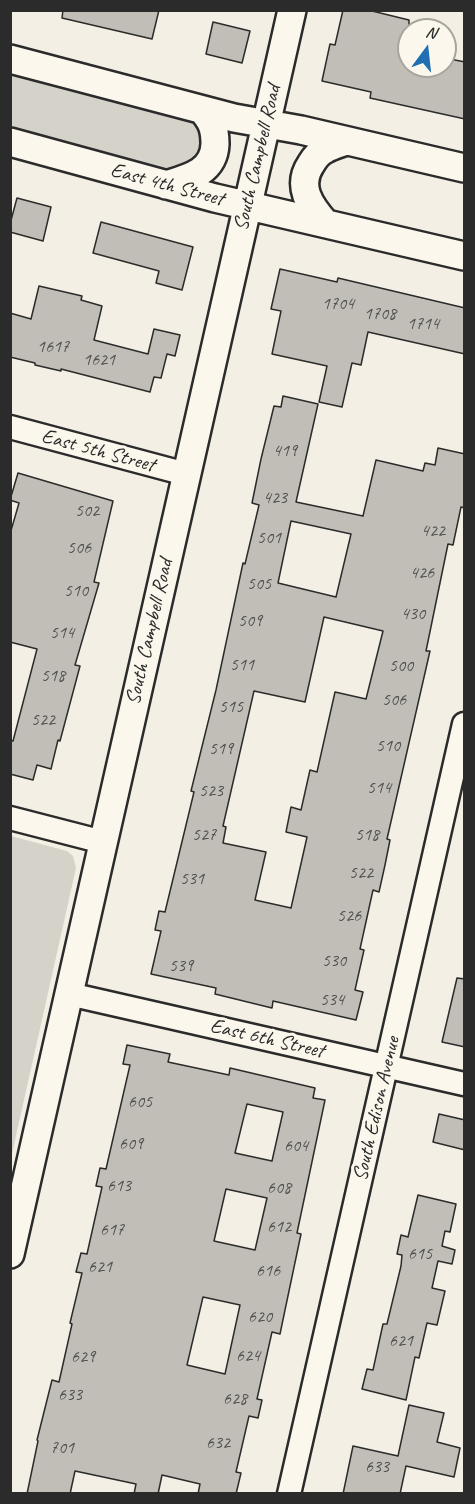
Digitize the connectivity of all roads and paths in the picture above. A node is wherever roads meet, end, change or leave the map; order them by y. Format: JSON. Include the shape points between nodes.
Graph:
{"nodes":[{"id":1,"x":292,"y":10,"type":"edge"},
{"id":2,"x":10,"y":58,"type":"edge"},
{"id":3,"x":202,"y":110,"type":"junction"},
{"id":4,"x":267,"y":124,"type":"junction"},
{"id":5,"x":345,"y":141,"type":"junction"},
{"id":6,"x":10,"y":142,"type":"edge"},
{"id":7,"x":465,"y":168,"type":"edge"},
{"id":8,"x":166,"y":185,"type":"junction"},
{"id":9,"x":248,"y":206,"type":"junction"},
{"id":10,"x":325,"y":223,"type":"junction"},
{"id":11,"x":465,"y":256,"type":"edge"},
{"id":12,"x":10,"y":427,"type":"edge"},
{"id":13,"x":186,"y":474,"type":"junction"},
{"id":14,"x":465,"y":724,"type":"edge"},
{"id":15,"x":10,"y":818,"type":"edge"},
{"id":16,"x":102,"y":842,"type":"junction"},
{"id":17,"x":69,"y":994,"type":"junction"},
{"id":18,"x":386,"y":1067,"type":"junction"},
{"id":19,"x":465,"y":1084,"type":"edge"},
{"id":20,"x":10,"y":1254,"type":"edge"},
{"id":21,"x":289,"y":1494,"type":"edge"}],
"edges":[{"from":1,"to":4,"type":"street","name":"South Campbell Road"},
{"from":2,"to":3,"type":"street"},
{"from":3,"to":4,"type":"street"},
{"from":3,"to":8,"type":"street","via":[[212,121],[215,134],[210,164],[198,174]]},
{"from":4,"to":5,"type":"street"},
{"from":4,"to":9,"type":"street","name":"South Campbell Road"},
{"from":5,"to":7,"type":"street"},
{"from":5,"to":10,"type":"street","via":[[321,151],[306,174],[307,199]]},
{"from":6,"to":8,"type":"street","name":"East 4th Street"},
{"from":8,"to":9,"type":"street","name":"East 4th Street"},
{"from":9,"to":10,"type":"street","name":"East 4th Street"},
{"from":9,"to":13,"type":"street","name":"South Campbell Road"},
{"from":10,"to":11,"type":"street","name":"East 4th Street"},
{"from":12,"to":13,"type":"street","name":"East 5th Street"},
{"from":13,"to":16,"type":"street","name":"South Campbell Road"},
{"from":14,"to":18,"type":"street","name":"South Edison Avenue"},
{"from":15,"to":16,"type":"street"},
{"from":16,"to":17,"type":"street","name":"South Campbell Road"},
{"from":17,"to":18,"type":"street","name":"East 6th Street"},
{"from":17,"to":20,"type":"street","name":"South Campbell Road"},
{"from":18,"to":19,"type":"street","name":"East 6th Street"},
{"from":18,"to":21,"type":"street","name":"South Edison Avenue"}]}
